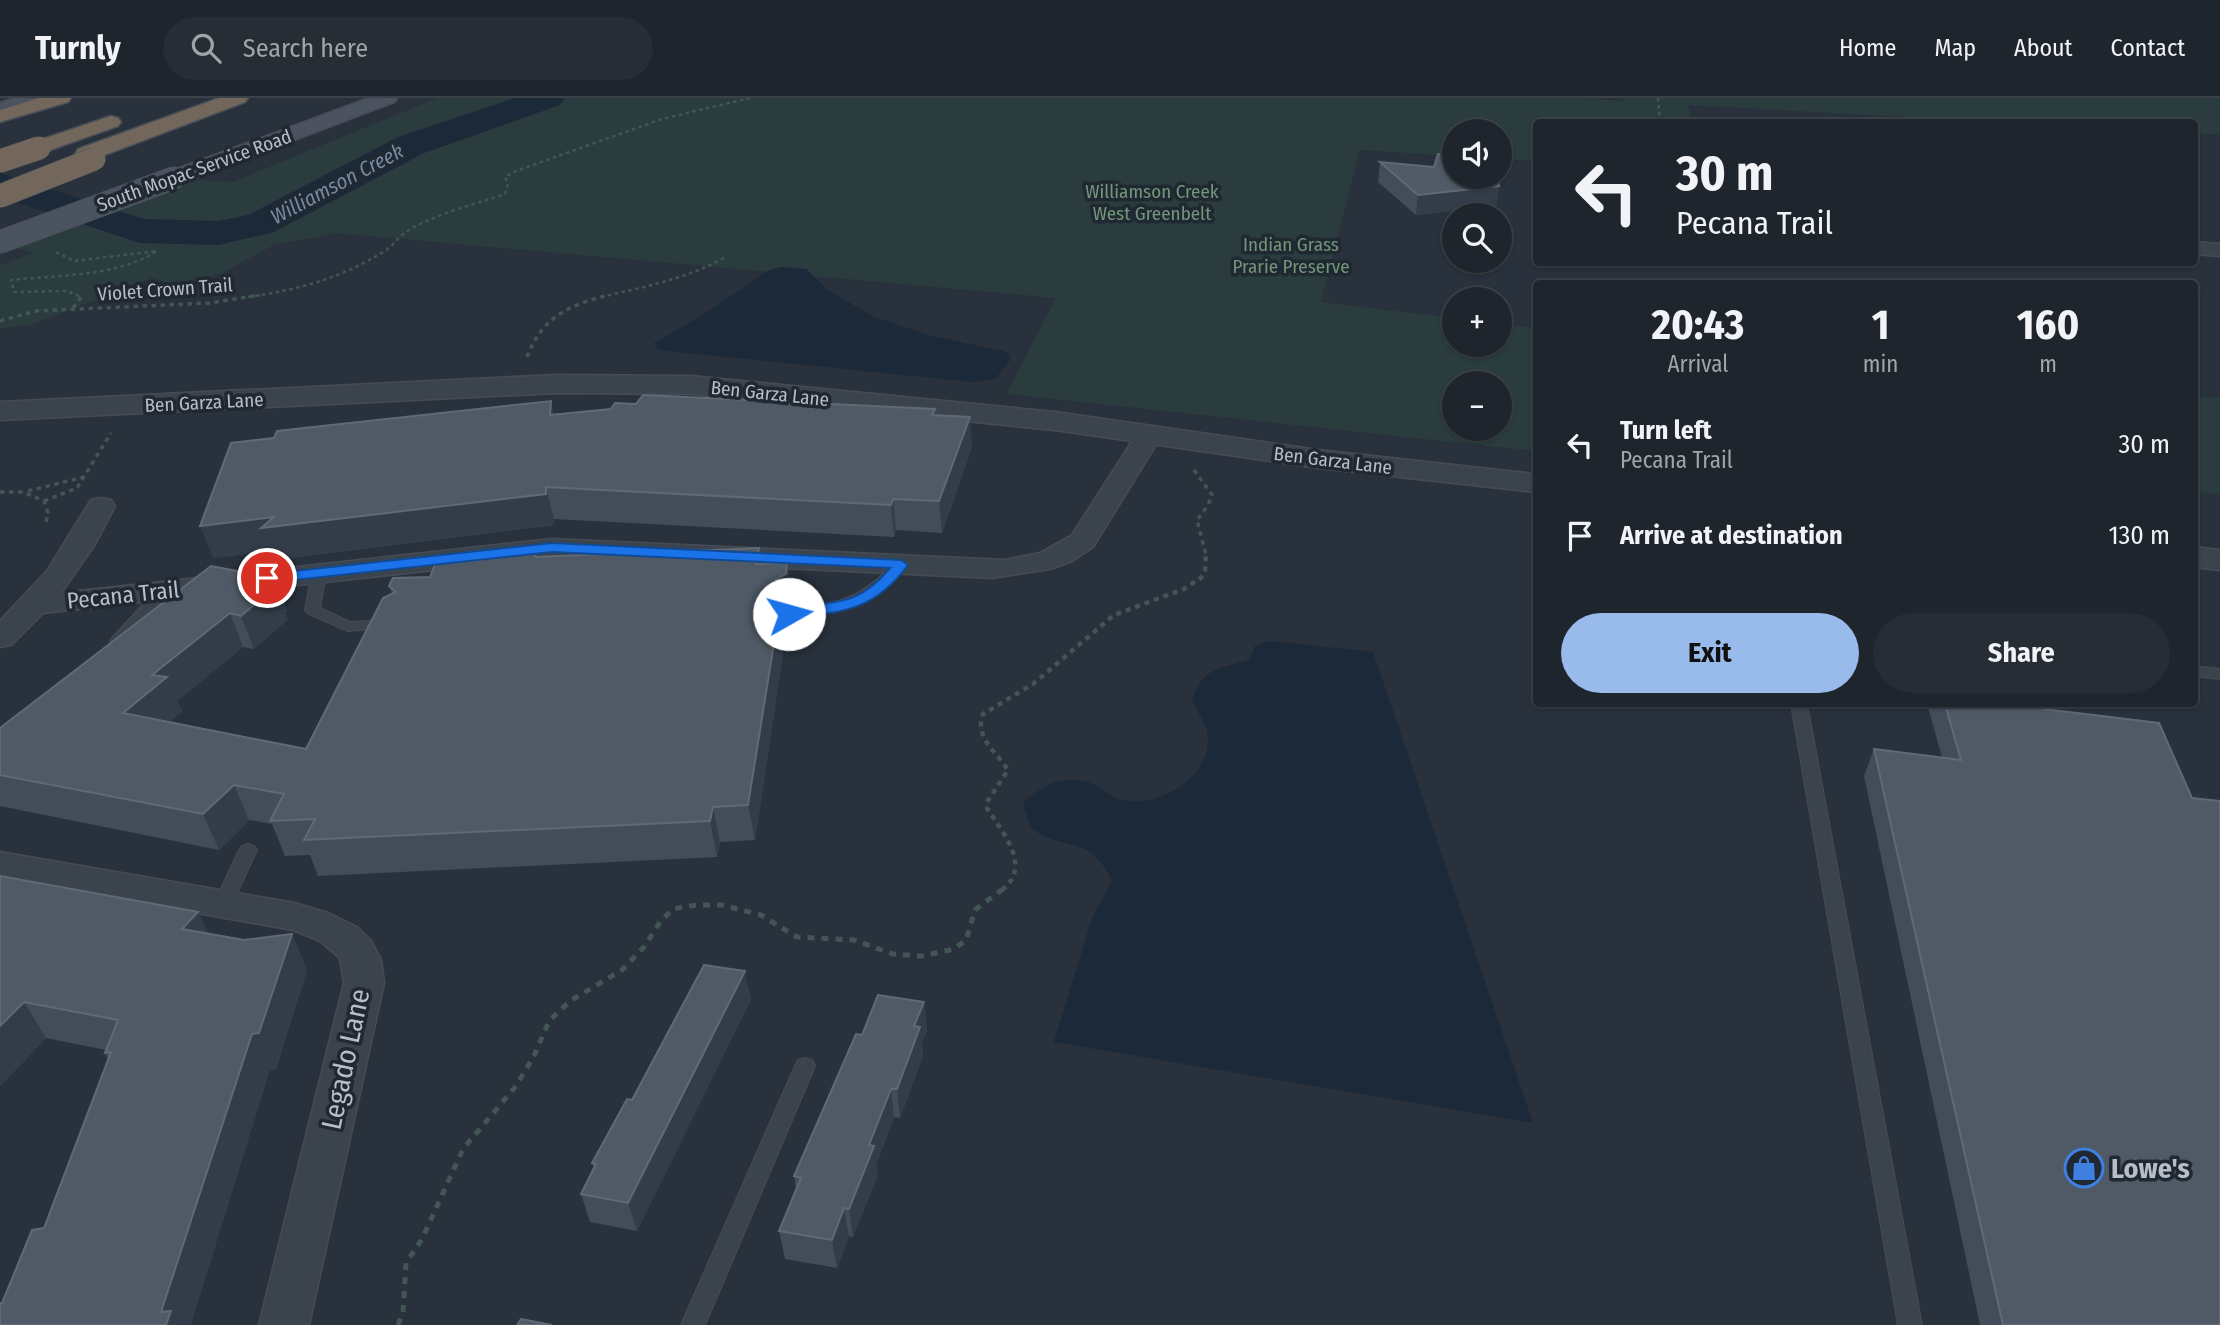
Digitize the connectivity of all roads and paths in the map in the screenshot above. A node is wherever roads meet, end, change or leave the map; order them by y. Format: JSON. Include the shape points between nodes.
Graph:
{"nodes":[{"id":1,"x":32,"y":98,"type":"edge"},
{"id":2,"x":61,"y":98,"type":"edge"},
{"id":3,"x":238,"y":98,"type":"edge"},
{"id":4,"x":387,"y":98,"type":"edge"},
{"id":5,"x":750,"y":98,"type":"edge"},
{"id":6,"x":1658,"y":98,"type":"edge"},
{"id":7,"x":0,"y":110,"type":"edge"},
{"id":8,"x":0,"y":116,"type":"edge"},
{"id":9,"x":128,"y":116,"type":"dead end"},
{"id":10,"x":1660,"y":119,"type":"edge"},
{"id":11,"x":90,"y":156,"type":"junction"},
{"id":12,"x":0,"y":162,"type":"edge"},
{"id":13,"x":0,"y":184,"type":"edge"},
{"id":14,"x":0,"y":196,"type":"edge"},
{"id":15,"x":0,"y":242,"type":"edge"},
{"id":16,"x":2198,"y":248,"type":"edge"},
{"id":17,"x":52,"y":249,"type":"dead end"},
{"id":18,"x":2220,"y":250,"type":"edge"},
{"id":19,"x":723,"y":258,"type":"dead end"},
{"id":20,"x":72,"y":308,"type":"junction"},
{"id":21,"x":0,"y":321,"type":"edge"},
{"id":22,"x":527,"y":359,"type":"dead end"},
{"id":23,"x":0,"y":411,"type":"edge"},
{"id":24,"x":117,"y":424,"type":"dead end"},
{"id":25,"x":1149,"y":435,"type":"junction"},
{"id":26,"x":1189,"y":465,"type":"dead end"},
{"id":27,"x":84,"y":477,"type":"junction"},
{"id":28,"x":1533,"y":483,"type":"edge"},
{"id":29,"x":0,"y":492,"type":"edge"},
{"id":30,"x":23,"y":492,"type":"junction"},
{"id":31,"x":44,"y":501,"type":"junction"},
{"id":32,"x":101,"y":506,"type":"dead end"},
{"id":33,"x":46,"y":522,"type":"dead end"},
{"id":34,"x":2198,"y":557,"type":"edge"},
{"id":35,"x":2220,"y":560,"type":"edge"},
{"id":36,"x":901,"y":565,"type":"junction"},
{"id":37,"x":319,"y":572,"type":"junction"},
{"id":38,"x":164,"y":590,"type":"junction"},
{"id":39,"x":37,"y":605,"type":"junction"},
{"id":40,"x":789,"y":614,"type":"dead end"},
{"id":41,"x":397,"y":624,"type":"edge"},
{"id":42,"x":0,"y":638,"type":"edge"},
{"id":43,"x":108,"y":648,"type":"edge"},
{"id":44,"x":2198,"y":671,"type":"edge"},
{"id":45,"x":2220,"y":674,"type":"edge"},
{"id":46,"x":1800,"y":707,"type":"edge"},
{"id":47,"x":248,"y":850,"type":"dead end"},
{"id":48,"x":0,"y":865,"type":"edge"},
{"id":49,"x":223,"y":904,"type":"junction"},
{"id":50,"x":805,"y":1066,"type":"dead end"},
{"id":51,"x":284,"y":1325,"type":"edge"},
{"id":52,"x":398,"y":1325,"type":"edge"},
{"id":53,"x":693,"y":1325,"type":"edge"},
{"id":54,"x":1910,"y":1325,"type":"edge"}],
"edges":[{"from":1,"to":7,"type":"main road"},
{"from":2,"to":8,"type":"highway"},
{"from":3,"to":11,"type":"highway","via":[[153,136]]},
{"from":4,"to":15,"type":"main road","name":"South Mopac Service Road","bridge":true},
{"from":5,"to":20,"type":"path","name":"Violet Crown Trail","via":[[662,119],[516,171],[505,177],[505,194],[434,218],[406,231],[390,248],[352,271],[294,290],[209,303]]},
{"from":6,"to":10,"type":"path"},
{"from":9,"to":12,"type":"highway","bridge":true},
{"from":11,"to":13,"type":"highway"},
{"from":11,"to":14,"type":"highway","bridge":true},
{"from":16,"to":18,"type":"street"},
{"from":17,"to":20,"type":"path","name":"Violet Crown Trail","via":[[74,261],[157,251],[141,262],[122,266],[11,280],[14,292],[66,291],[81,297]]},
{"from":19,"to":22,"type":"path","via":[[683,279],[576,306],[538,332]]},
{"from":20,"to":21,"type":"path","name":"Violet Crown Trail"},
{"from":23,"to":25,"type":"street","name":"Ben Garza Lane","via":[[620,382],[1055,421]]},
{"from":24,"to":27,"type":"path"},
{"from":25,"to":28,"type":"street","name":"Ben Garza Lane"},
{"from":25,"to":36,"type":"street","name":"Pecana Trail","via":[[1083,541],[1069,552],[1028,568]]},
{"from":26,"to":52,"type":"path","via":[[1213,493],[1213,500],[1197,520],[1206,552],[1203,577],[1114,614],[1033,684],[983,714],[979,722],[979,732],[1008,770],[986,801],[1015,853],[1015,873],[1009,885],[975,910],[966,940],[954,949],[921,956],[893,954],[854,940],[797,937],[761,915],[722,905],[673,909],[622,971],[570,1001],[549,1021],[516,1086],[463,1149],[422,1239],[406,1263]]},
{"from":27,"to":30,"type":"path"},
{"from":27,"to":31,"type":"path","via":[[77,488]]},
{"from":29,"to":30,"type":"path"},
{"from":30,"to":31,"type":"path"},
{"from":31,"to":33,"type":"path"},
{"from":32,"to":39,"type":"street","via":[[62,576]]},
{"from":34,"to":35,"type":"street"},
{"from":36,"to":37,"type":"street","name":"Pecana Trail","via":[[552,548]]},
{"from":36,"to":40,"type":"lane","via":[[881,588],[845,607]]},
{"from":37,"to":38,"type":"street","name":"Pecana Trail"},
{"from":37,"to":41,"type":"lane","via":[[312,610],[348,627]]},
{"from":38,"to":39,"type":"street","name":"Pecana Trail"},
{"from":38,"to":43,"type":"lane"},
{"from":39,"to":42,"type":"street"},
{"from":44,"to":45,"type":"lane"},
{"from":46,"to":54,"type":"lane"},
{"from":47,"to":49,"type":"lane"},
{"from":48,"to":49,"type":"street","name":"Legado Lane"},
{"from":49,"to":51,"type":"street","name":"Legado Lane","via":[[295,916],[323,926],[345,939],[360,957],[364,983]]},
{"from":50,"to":53,"type":"lane"}]}
